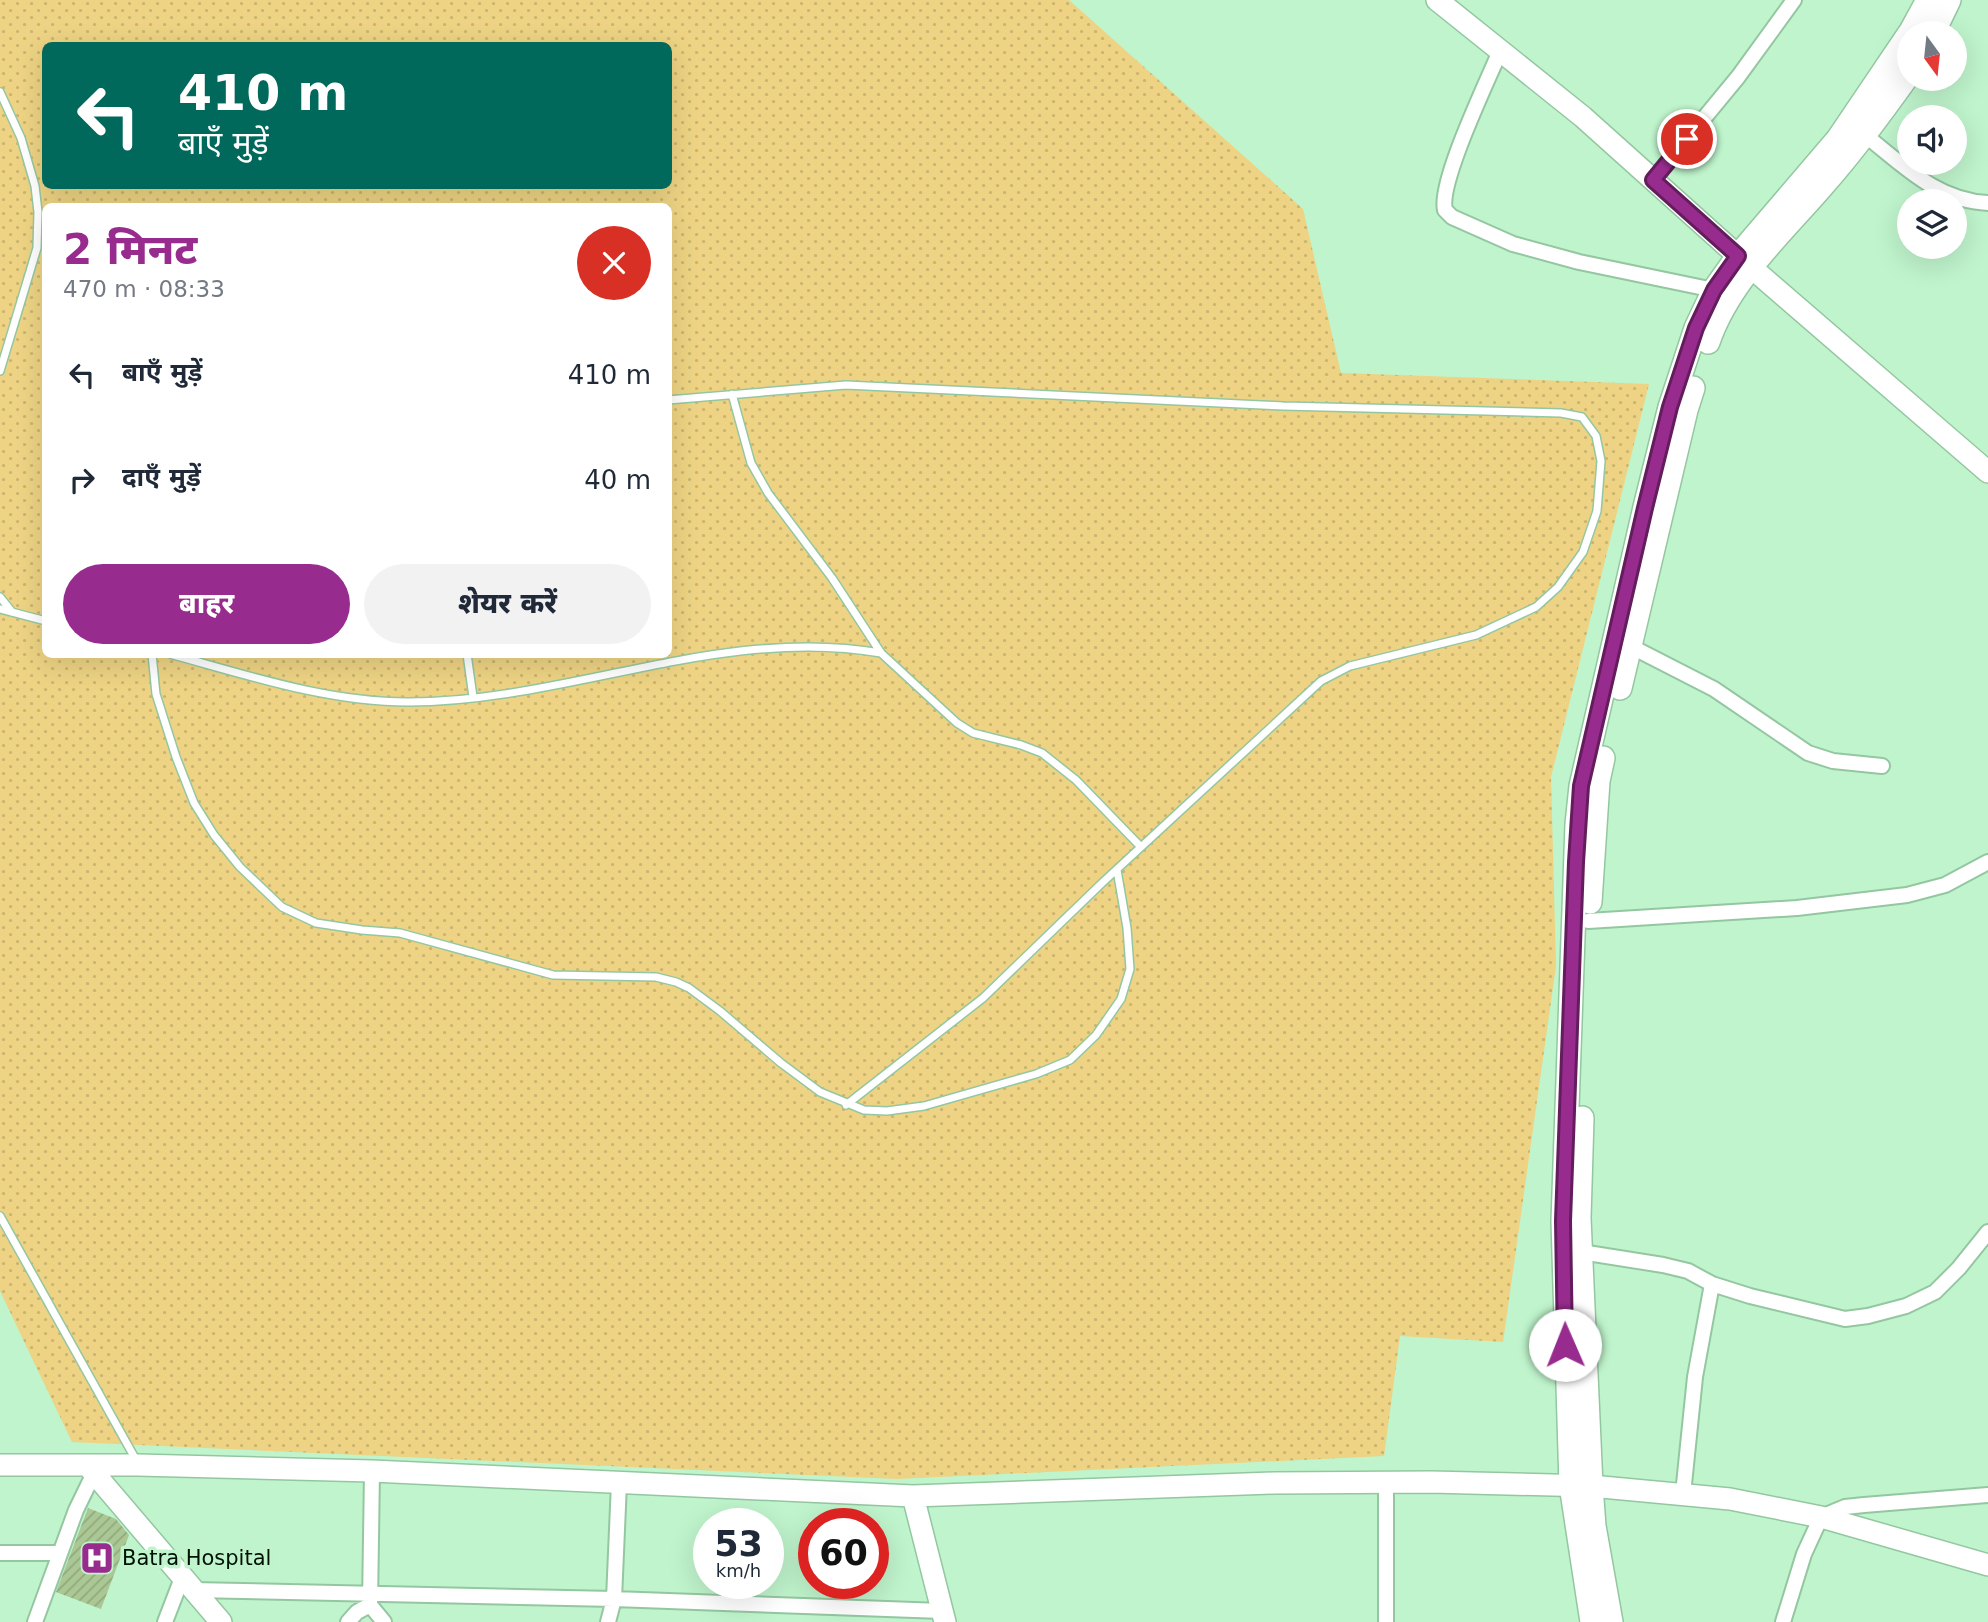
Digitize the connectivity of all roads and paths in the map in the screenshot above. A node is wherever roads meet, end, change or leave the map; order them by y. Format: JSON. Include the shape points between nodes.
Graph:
{"nodes":[{"id":1,"x":1794,"y":0,"type":"edge"},
{"id":2,"x":1928,"y":0,"type":"edge"},
{"id":3,"x":1949,"y":0,"type":"edge"},
{"id":4,"x":1439,"y":1,"type":"edge"},
{"id":5,"x":1920,"y":21,"type":"edge"},
{"id":6,"x":1927,"y":21,"type":"edge"},
{"id":7,"x":1500,"y":51,"type":"junction"},
{"id":8,"x":1897,"y":58,"type":"edge"},
{"id":9,"x":1897,"y":91,"type":"edge"},
{"id":10,"x":0,"y":92,"type":"edge"},
{"id":11,"x":1865,"y":135,"type":"junction"},
{"id":12,"x":1653,"y":180,"type":"junction"},
{"id":13,"x":1988,"y":203,"type":"edge"},
{"id":14,"x":1745,"y":262,"type":"junction"},
{"id":15,"x":1714,"y":290,"type":"junction"},
{"id":16,"x":0,"y":371,"type":"edge"},
{"id":17,"x":732,"y":394,"type":"junction"},
{"id":18,"x":672,"y":400,"type":"edge"},
{"id":19,"x":1988,"y":472,"type":"edge"},
{"id":20,"x":0,"y":597,"type":"edge"},
{"id":21,"x":0,"y":609,"type":"edge"},
{"id":22,"x":12,"y":612,"type":"junction"},
{"id":23,"x":42,"y":620,"type":"edge"},
{"id":24,"x":1630,"y":646,"type":"junction"},
{"id":25,"x":881,"y":653,"type":"junction"},
{"id":26,"x":152,"y":658,"type":"edge"},
{"id":27,"x":185,"y":658,"type":"edge"},
{"id":28,"x":468,"y":658,"type":"edge"},
{"id":29,"x":473,"y":697,"type":"junction"},
{"id":30,"x":1882,"y":766,"type":"dead end"},
{"id":31,"x":1141,"y":847,"type":"junction"},
{"id":32,"x":1988,"y":862,"type":"edge"},
{"id":33,"x":1116,"y":870,"type":"junction"},
{"id":34,"x":1588,"y":921,"type":"junction"},
{"id":35,"x":846,"y":1105,"type":"junction"},
{"id":36,"x":0,"y":1216,"type":"edge"},
{"id":37,"x":1988,"y":1232,"type":"edge"},
{"id":38,"x":1581,"y":1252,"type":"junction"},
{"id":39,"x":1712,"y":1284,"type":"junction"},
{"id":40,"x":0,"y":1465,"type":"edge"},
{"id":41,"x":138,"y":1465,"type":"junction"},
{"id":42,"x":91,"y":1469,"type":"junction"},
{"id":43,"x":372,"y":1471,"type":"junction"},
{"id":44,"x":1386,"y":1482,"type":"junction"},
{"id":45,"x":619,"y":1483,"type":"junction"},
{"id":46,"x":1581,"y":1486,"type":"junction"},
{"id":47,"x":1683,"y":1494,"type":"junction"},
{"id":48,"x":1988,"y":1495,"type":"edge"},
{"id":49,"x":913,"y":1496,"type":"junction"},
{"id":50,"x":1821,"y":1517,"type":"junction"},
{"id":51,"x":0,"y":1553,"type":"edge"},
{"id":52,"x":60,"y":1553,"type":"junction"},
{"id":53,"x":1988,"y":1565,"type":"edge"},
{"id":54,"x":187,"y":1584,"type":"junction"},
{"id":55,"x":370,"y":1599,"type":"junction"},
{"id":56,"x":614,"y":1599,"type":"junction"},
{"id":57,"x":943,"y":1617,"type":"edge"},
{"id":58,"x":35,"y":1622,"type":"edge"},
{"id":59,"x":165,"y":1622,"type":"edge"},
{"id":60,"x":221,"y":1622,"type":"edge"},
{"id":61,"x":348,"y":1622,"type":"edge"},
{"id":62,"x":384,"y":1622,"type":"edge"},
{"id":63,"x":608,"y":1622,"type":"edge"},
{"id":64,"x":1386,"y":1622,"type":"edge"},
{"id":65,"x":1592,"y":1622,"type":"edge"},
{"id":66,"x":1611,"y":1622,"type":"edge"},
{"id":67,"x":1783,"y":1622,"type":"edge"}],
"edges":[{"from":1,"to":12,"type":"street"},
{"from":2,"to":5,"type":"main road"},
{"from":3,"to":6,"type":"main road"},
{"from":4,"to":7,"type":"street"},
{"from":7,"to":12,"type":"street"},
{"from":7,"to":15,"type":"street","via":[[1455,158],[1445,210],[1513,244],[1623,273]]},
{"from":8,"to":14,"type":"main road"},
{"from":9,"to":11,"type":"main road"},
{"from":10,"to":16,"type":"lane","via":[[21,138],[38,212],[37,248]]},
{"from":11,"to":13,"type":"street","via":[[1943,194]]},
{"from":11,"to":14,"type":"main road"},
{"from":12,"to":14,"type":"street"},
{"from":14,"to":15,"type":"main road"},
{"from":14,"to":19,"type":"street"},
{"from":14,"to":24,"type":"main road","via":[[1713,329],[1686,410]]},
{"from":15,"to":46,"type":"main road","via":[[1696,328],[1667,420],[1581,786],[1563,1221]]},
{"from":17,"to":18,"type":"lane"},
{"from":17,"to":25,"type":"lane","via":[[751,463],[768,493]]},
{"from":17,"to":31,"type":"lane","via":[[846,385],[1582,417],[1596,436],[1601,461],[1597,511],[1583,552],[1558,587],[1535,607],[1476,635],[1350,666],[1321,681]]},
{"from":20,"to":22,"type":"lane"},
{"from":21,"to":22,"type":"lane"},
{"from":22,"to":23,"type":"lane"},
{"from":24,"to":30,"type":"street","via":[[1714,689],[1808,753],[1833,761]]},
{"from":24,"to":34,"type":"main road","via":[[1598,781]]},
{"from":25,"to":29,"type":"lane","via":[[844,646],[782,647]]},
{"from":25,"to":31,"type":"lane","via":[[973,733],[1042,753],[1076,780]]},
{"from":26,"to":35,"type":"lane","via":[[156,694],[194,803],[240,867],[282,907],[316,923],[400,933],[553,975],[656,977],[676,982],[720,1011],[820,1092]]},
{"from":27,"to":29,"type":"lane","via":[[347,697],[408,702]]},
{"from":28,"to":29,"type":"lane"},
{"from":31,"to":33,"type":"lane"},
{"from":32,"to":34,"type":"street","via":[[1945,886],[1907,895],[1797,908]]},
{"from":33,"to":35,"type":"lane","via":[[983,998]]},
{"from":33,"to":35,"type":"lane","via":[[1130,969],[1121,999],[1096,1035],[1070,1060],[924,1106],[887,1111]]},
{"from":34,"to":38,"type":"main road"},
{"from":36,"to":41,"type":"lane"},
{"from":37,"to":39,"type":"street","via":[[1934,1292],[1906,1306],[1868,1316],[1845,1319]]},
{"from":38,"to":39,"type":"street","via":[[1688,1271]]},
{"from":38,"to":46,"type":"main road"},
{"from":39,"to":47,"type":"street","via":[[1695,1377]]},
{"from":40,"to":42,"type":"street"},
{"from":41,"to":42,"type":"street"},
{"from":41,"to":43,"type":"street"},
{"from":42,"to":52,"type":"street"},
{"from":42,"to":54,"type":"street"},
{"from":43,"to":45,"type":"street"},
{"from":43,"to":55,"type":"street"},
{"from":44,"to":46,"type":"street"},
{"from":44,"to":49,"type":"street"},
{"from":44,"to":64,"type":"street"},
{"from":45,"to":49,"type":"street"},
{"from":45,"to":56,"type":"street"},
{"from":46,"to":47,"type":"street"},
{"from":46,"to":65,"type":"main road"},
{"from":46,"to":66,"type":"main road","via":[[1594,1527]]},
{"from":47,"to":50,"type":"street"},
{"from":48,"to":50,"type":"street","via":[[1864,1504]]},
{"from":49,"to":57,"type":"street"},
{"from":50,"to":53,"type":"street"},
{"from":50,"to":67,"type":"street"},
{"from":51,"to":52,"type":"street"},
{"from":52,"to":58,"type":"street"},
{"from":54,"to":55,"type":"street"},
{"from":54,"to":59,"type":"street"},
{"from":54,"to":60,"type":"street"},
{"from":55,"to":56,"type":"street"},
{"from":55,"to":61,"type":"street"},
{"from":55,"to":62,"type":"street"},
{"from":56,"to":57,"type":"street"},
{"from":56,"to":63,"type":"street"}]}
